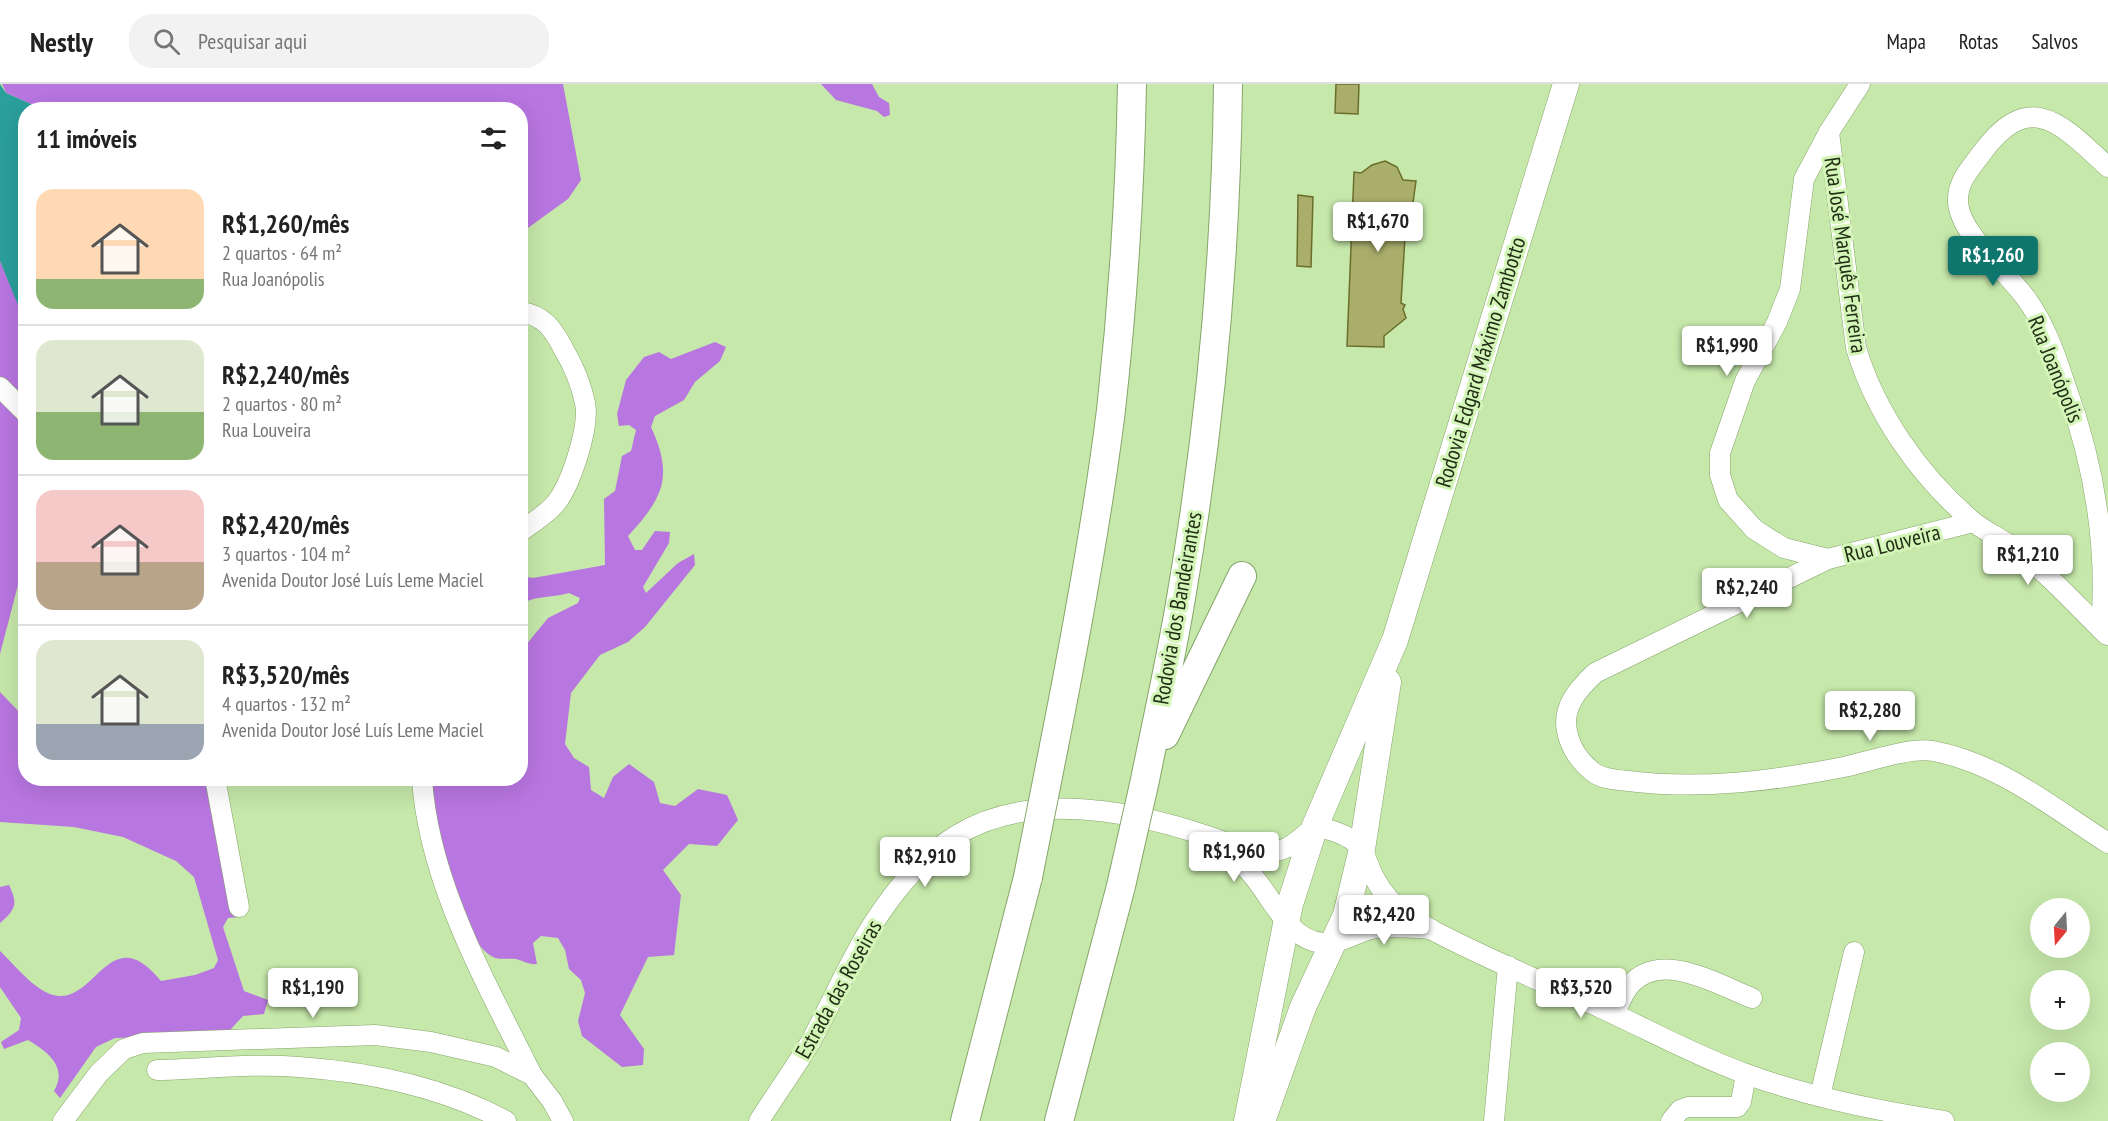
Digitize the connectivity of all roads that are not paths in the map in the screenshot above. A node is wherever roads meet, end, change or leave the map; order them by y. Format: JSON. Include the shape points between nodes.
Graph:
{"nodes":[{"id":1,"x":1132,"y":84,"type":"edge"},
{"id":2,"x":1228,"y":84,"type":"edge"},
{"id":3,"x":1566,"y":84,"type":"edge"},
{"id":4,"x":1860,"y":84,"type":"edge"},
{"id":5,"x":1829,"y":132,"type":"junction"},
{"id":6,"x":2108,"y":167,"type":"edge"},
{"id":7,"x":528,"y":314,"type":"edge"},
{"id":8,"x":0,"y":387,"type":"edge"},
{"id":9,"x":18,"y":405,"type":"edge"},
{"id":10,"x":1973,"y":522,"type":"junction"},
{"id":11,"x":528,"y":525,"type":"edge"},
{"id":12,"x":1828,"y":559,"type":"junction"},
{"id":13,"x":1242,"y":576,"type":"dead end"},
{"id":14,"x":2104,"y":633,"type":"edge"},
{"id":15,"x":1395,"y":640,"type":"junction"},
{"id":16,"x":1146,"y":776,"type":"junction"},
{"id":17,"x":216,"y":786,"type":"edge"},
{"id":18,"x":423,"y":786,"type":"edge"},
{"id":19,"x":1315,"y":826,"type":"junction"},
{"id":20,"x":1195,"y":833,"type":"junction"},
{"id":21,"x":2108,"y":843,"type":"edge"},
{"id":22,"x":1362,"y":849,"type":"junction"},
{"id":23,"x":239,"y":907,"type":"dead end"},
{"id":24,"x":1286,"y":923,"type":"junction"},
{"id":25,"x":1431,"y":929,"type":"junction"},
{"id":26,"x":1334,"y":943,"type":"junction"},
{"id":27,"x":1854,"y":952,"type":"dead end"},
{"id":28,"x":1508,"y":966,"type":"junction"},
{"id":29,"x":1752,"y":998,"type":"dead end"},
{"id":30,"x":1614,"y":1014,"type":"junction"},
{"id":31,"x":157,"y":1070,"type":"dead end"},
{"id":32,"x":1746,"y":1074,"type":"junction"},
{"id":33,"x":532,"y":1075,"type":"junction"},
{"id":34,"x":1820,"y":1096,"type":"junction"},
{"id":35,"x":63,"y":1121,"type":"edge"},
{"id":36,"x":506,"y":1121,"type":"edge"},
{"id":37,"x":563,"y":1121,"type":"edge"},
{"id":38,"x":759,"y":1121,"type":"edge"},
{"id":39,"x":965,"y":1121,"type":"edge"},
{"id":40,"x":1059,"y":1121,"type":"edge"},
{"id":41,"x":1247,"y":1121,"type":"edge"},
{"id":42,"x":1262,"y":1121,"type":"edge"},
{"id":43,"x":1494,"y":1121,"type":"edge"},
{"id":44,"x":1671,"y":1121,"type":"edge"},
{"id":45,"x":1944,"y":1121,"type":"edge"}],
"edges":[{"from":1,"to":39,"type":"highway","bridge":true,"via":[[1125,267],[1087,573],[1028,877]]},
{"from":2,"to":16,"type":"highway","name":"Rodovia dos Bandeirantes","via":[[1209,397],[1181,598]]},
{"from":3,"to":15,"type":"main road","name":"Rodovia Edgard Máximo Zambotto"},
{"from":4,"to":5,"type":"street"},
{"from":5,"to":10,"type":"street","name":"Rua José Marquês Ferreira","via":[[1856,348],[1863,371],[1908,453],[1937,489]]},
{"from":5,"to":12,"type":"street","via":[[1804,179],[1790,289],[1745,381],[1720,453],[1720,475],[1728,500],[1754,529],[1784,548]]},
{"from":6,"to":14,"type":"street","name":"Rua Joanópolis","via":[[2063,126],[2028,116],[2002,129],[1986,147],[1960,182],[1958,202],[1977,242],[2029,302],[2055,356],[2080,424],[2097,494],[2105,587]]},
{"from":7,"to":11,"type":"street","via":[[551,325],[574,368],[586,405],[582,441],[574,466],[556,502]]},
{"from":8,"to":9,"type":"street"},
{"from":10,"to":12,"type":"street","name":"Rua Louveira"},
{"from":10,"to":14,"type":"street","name":"Rua José Marquês Ferreira","via":[[2015,548]]},
{"from":12,"to":21,"type":"street","name":"Rua Louveira","via":[[1594,673],[1571,701],[1565,721],[1570,747],[1593,773],[1645,783],[1756,782],[1930,751],[1967,760],[2006,777]]},
{"from":13,"to":16,"type":"highway"},
{"from":15,"to":19,"type":"main road","name":"Rodovia Edgard Máximo Zambotto"},
{"from":15,"to":22,"type":"main road","name":"Rodovia Edgard Máximo Zambotto"},
{"from":16,"to":40,"type":"highway","name":"Rodovia dos Bandeirantes","bridge":true},
{"from":17,"to":23,"type":"street"},
{"from":18,"to":33,"type":"street","via":[[428,830],[459,922]]},
{"from":19,"to":20,"type":"street","name":"Estrada das Roseiras","via":[[1294,846],[1268,854]]},
{"from":19,"to":22,"type":"street","via":[[1350,837]]},
{"from":19,"to":24,"type":"main road","name":"Rodovia Edgard Máximo Zambotto"},
{"from":20,"to":24,"type":"street","name":"Estrada das Roseiras","via":[[1245,867],[1268,892]]},
{"from":20,"to":38,"type":"street","name":"Estrada das Roseiras","via":[[1113,810],[1059,808],[996,819],[957,835],[899,887],[873,924],[810,1042]]},
{"from":22,"to":25,"type":"street","via":[[1389,898]]},
{"from":22,"to":26,"type":"main road","name":"Rodovia Edgard Máximo Zambotto","via":[[1346,915]]},
{"from":24,"to":26,"type":"street","via":[[1307,940]]},
{"from":24,"to":41,"type":"main road","name":"Rodovia Edgard Máximo Zambotto"},
{"from":25,"to":26,"type":"street","via":[[1391,926]]},
{"from":25,"to":28,"type":"street"},
{"from":26,"to":42,"type":"main road","name":"Rodovia Edgard Máximo Zambotto","via":[[1303,1007]]},
{"from":27,"to":34,"type":"street"},
{"from":28,"to":30,"type":"street"},
{"from":28,"to":43,"type":"street"},
{"from":29,"to":30,"type":"street","via":[[1682,970],[1662,970],[1630,984]]},
{"from":30,"to":32,"type":"street"},
{"from":31,"to":36,"type":"street","via":[[297,1066],[356,1074],[429,1089]]},
{"from":32,"to":34,"type":"street"},
{"from":32,"to":44,"type":"street","via":[[1737,1107],[1688,1107]]},
{"from":33,"to":35,"type":"street","via":[[496,1057],[431,1042],[375,1035],[143,1043],[124,1049],[99,1073]]},
{"from":33,"to":37,"type":"street"},
{"from":34,"to":45,"type":"street"}]}
